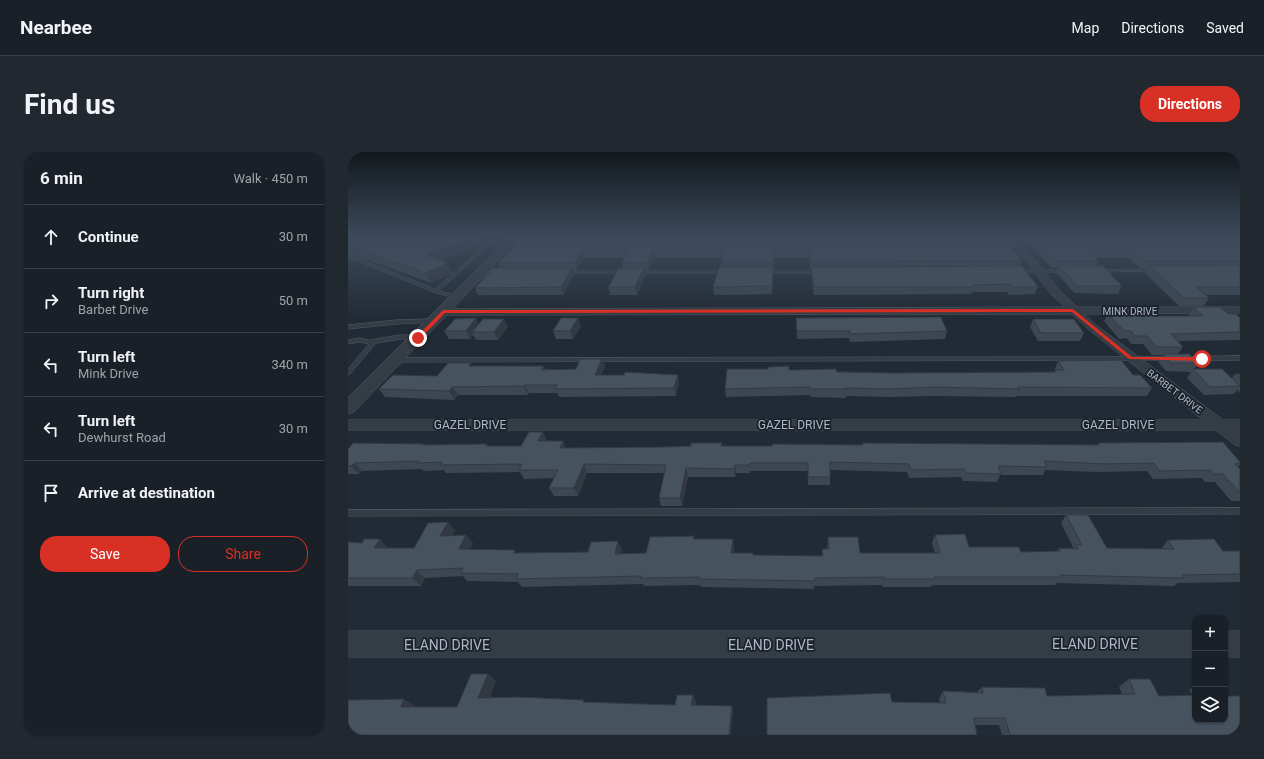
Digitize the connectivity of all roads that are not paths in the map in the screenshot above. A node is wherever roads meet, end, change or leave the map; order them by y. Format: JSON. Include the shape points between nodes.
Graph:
{"nodes":[{"id":1,"x":371,"y":264,"type":"edge"},
{"id":2,"x":466,"y":264,"type":"edge"},
{"id":3,"x":493,"y":264,"type":"edge"},
{"id":4,"x":1034,"y":264,"type":"edge"},
{"id":5,"x":1159,"y":270,"type":"edge"},
{"id":6,"x":1016,"y":271,"type":"edge"},
{"id":7,"x":1039,"y":271,"type":"junction"},
{"id":8,"x":1073,"y":271,"type":"edge"},
{"id":9,"x":1096,"y":271,"type":"edge"},
{"id":10,"x":558,"y":272,"type":"edge"},
{"id":11,"x":730,"y":272,"type":"edge"},
{"id":12,"x":761,"y":272,"type":"edge"},
{"id":13,"x":828,"y":272,"type":"edge"},
{"id":14,"x":436,"y":291,"type":"junction"},
{"id":15,"x":460,"y":295,"type":"junction"},
{"id":16,"x":1240,"y":310,"type":"edge"},
{"id":17,"x":1073,"y":311,"type":"junction"},
{"id":18,"x":439,"y":316,"type":"junction"},
{"id":19,"x":348,"y":327,"type":"edge"},
{"id":20,"x":418,"y":338,"type":"junction"},
{"id":21,"x":348,"y":342,"type":"edge"},
{"id":22,"x":369,"y":342,"type":"junction"},
{"id":23,"x":1131,"y":358,"type":"junction"},
{"id":24,"x":1240,"y":358,"type":"edge"},
{"id":25,"x":395,"y":360,"type":"junction"},
{"id":26,"x":348,"y":373,"type":"edge"},
{"id":27,"x":348,"y":408,"type":"edge"},
{"id":28,"x":1240,"y":424,"type":"edge"},
{"id":29,"x":348,"y":425,"type":"edge"},
{"id":30,"x":1219,"y":425,"type":"junction"},
{"id":31,"x":1240,"y":441,"type":"edge"},
{"id":32,"x":1240,"y":511,"type":"edge"},
{"id":33,"x":348,"y":513,"type":"edge"},
{"id":34,"x":348,"y":644,"type":"edge"},
{"id":35,"x":1192,"y":644,"type":"edge"},
{"id":36,"x":1228,"y":644,"type":"edge"},
{"id":37,"x":1240,"y":644,"type":"edge"}],
"edges":[{"from":1,"to":14,"type":"lane"},
{"from":2,"to":14,"type":"lane"},
{"from":3,"to":15,"type":"street"},
{"from":4,"to":7,"type":"street","name":"BARBET DRIVE"},
{"from":5,"to":9,"type":"lane"},
{"from":6,"to":7,"type":"lane"},
{"from":7,"to":8,"type":"lane"},
{"from":7,"to":17,"type":"street","name":"BARBET DRIVE"},
{"from":10,"to":11,"type":"lane"},
{"from":12,"to":13,"type":"lane"},
{"from":14,"to":15,"type":"lane"},
{"from":15,"to":18,"type":"street"},
{"from":16,"to":17,"type":"street","name":"MINK DRIVE"},
{"from":17,"to":18,"type":"street","name":"MINK DRIVE"},
{"from":17,"to":23,"type":"street","name":"BARBET DRIVE"},
{"from":18,"to":19,"type":"lane"},
{"from":18,"to":20,"type":"street"},
{"from":20,"to":22,"type":"lane"},
{"from":20,"to":25,"type":"street"},
{"from":21,"to":22,"type":"lane"},
{"from":22,"to":26,"type":"lane","via":[[373,343]]},
{"from":23,"to":24,"type":"lane"},
{"from":23,"to":25,"type":"lane"},
{"from":23,"to":30,"type":"street","name":"BARBET DRIVE"},
{"from":25,"to":27,"type":"street"},
{"from":28,"to":30,"type":"street","name":"GAZEL DRIVE"},
{"from":29,"to":30,"type":"street","name":"GAZEL DRIVE"},
{"from":30,"to":31,"type":"street","name":"BARBET DRIVE"},
{"from":32,"to":33,"type":"lane"},
{"from":34,"to":35,"type":"street","name":"ELAND DRIVE"},
{"from":36,"to":37,"type":"street"}]}
